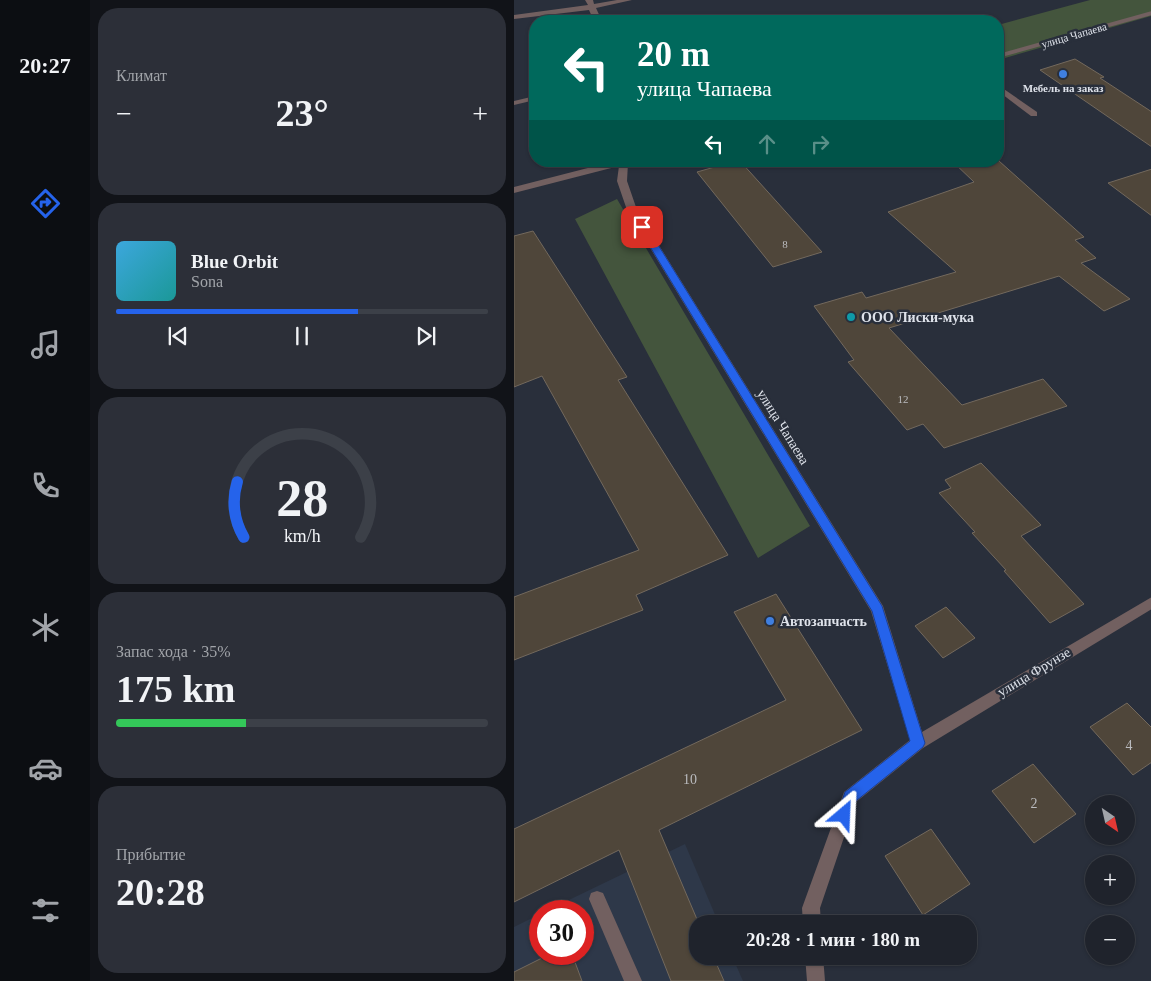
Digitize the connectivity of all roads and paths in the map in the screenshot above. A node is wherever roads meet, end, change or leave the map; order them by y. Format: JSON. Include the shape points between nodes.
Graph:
{"nodes":[{"id":1,"x":628,"y":0,"type":"edge"},
{"id":2,"x":591,"y":4,"type":"edge"},
{"id":3,"x":1151,"y":13,"type":"edge"},
{"id":4,"x":514,"y":17,"type":"edge"},
{"id":5,"x":1004,"y":54,"type":"edge"},
{"id":6,"x":1004,"y":92,"type":"edge"},
{"id":7,"x":529,"y":99,"type":"edge"},
{"id":8,"x":514,"y":103,"type":"edge"},
{"id":9,"x":1034,"y":114,"type":"dead end"},
{"id":10,"x":605,"y":167,"type":"edge"},
{"id":11,"x":624,"y":167,"type":"edge"},
{"id":12,"x":514,"y":190,"type":"edge"},
{"id":13,"x":1151,"y":602,"type":"edge"},
{"id":14,"x":918,"y":743,"type":"junction"},
{"id":15,"x":597,"y":899,"type":"dead end"},
{"id":16,"x":811,"y":915,"type":"edge"},
{"id":17,"x":815,"y":965,"type":"edge"},
{"id":18,"x":633,"y":981,"type":"edge"},
{"id":19,"x":816,"y":981,"type":"edge"}],
"edges":[{"from":1,"to":2,"type":"street"},
{"from":2,"to":4,"type":"street"},
{"from":3,"to":5,"type":"street","name":"улица Чапаева"},
{"from":6,"to":9,"type":"street"},
{"from":7,"to":8,"type":"street"},
{"from":10,"to":12,"type":"street","name":"улица Чапаева"},
{"from":11,"to":14,"type":"street","name":"улица Чапаева","via":[[622,181],[632,210],[878,610]]},
{"from":13,"to":14,"type":"street","name":"улица Фрунзе"},
{"from":14,"to":16,"type":"street","name":"улица Фрунзе","via":[[850,797],[811,908]]},
{"from":15,"to":18,"type":"street"},
{"from":17,"to":19,"type":"street"}]}
